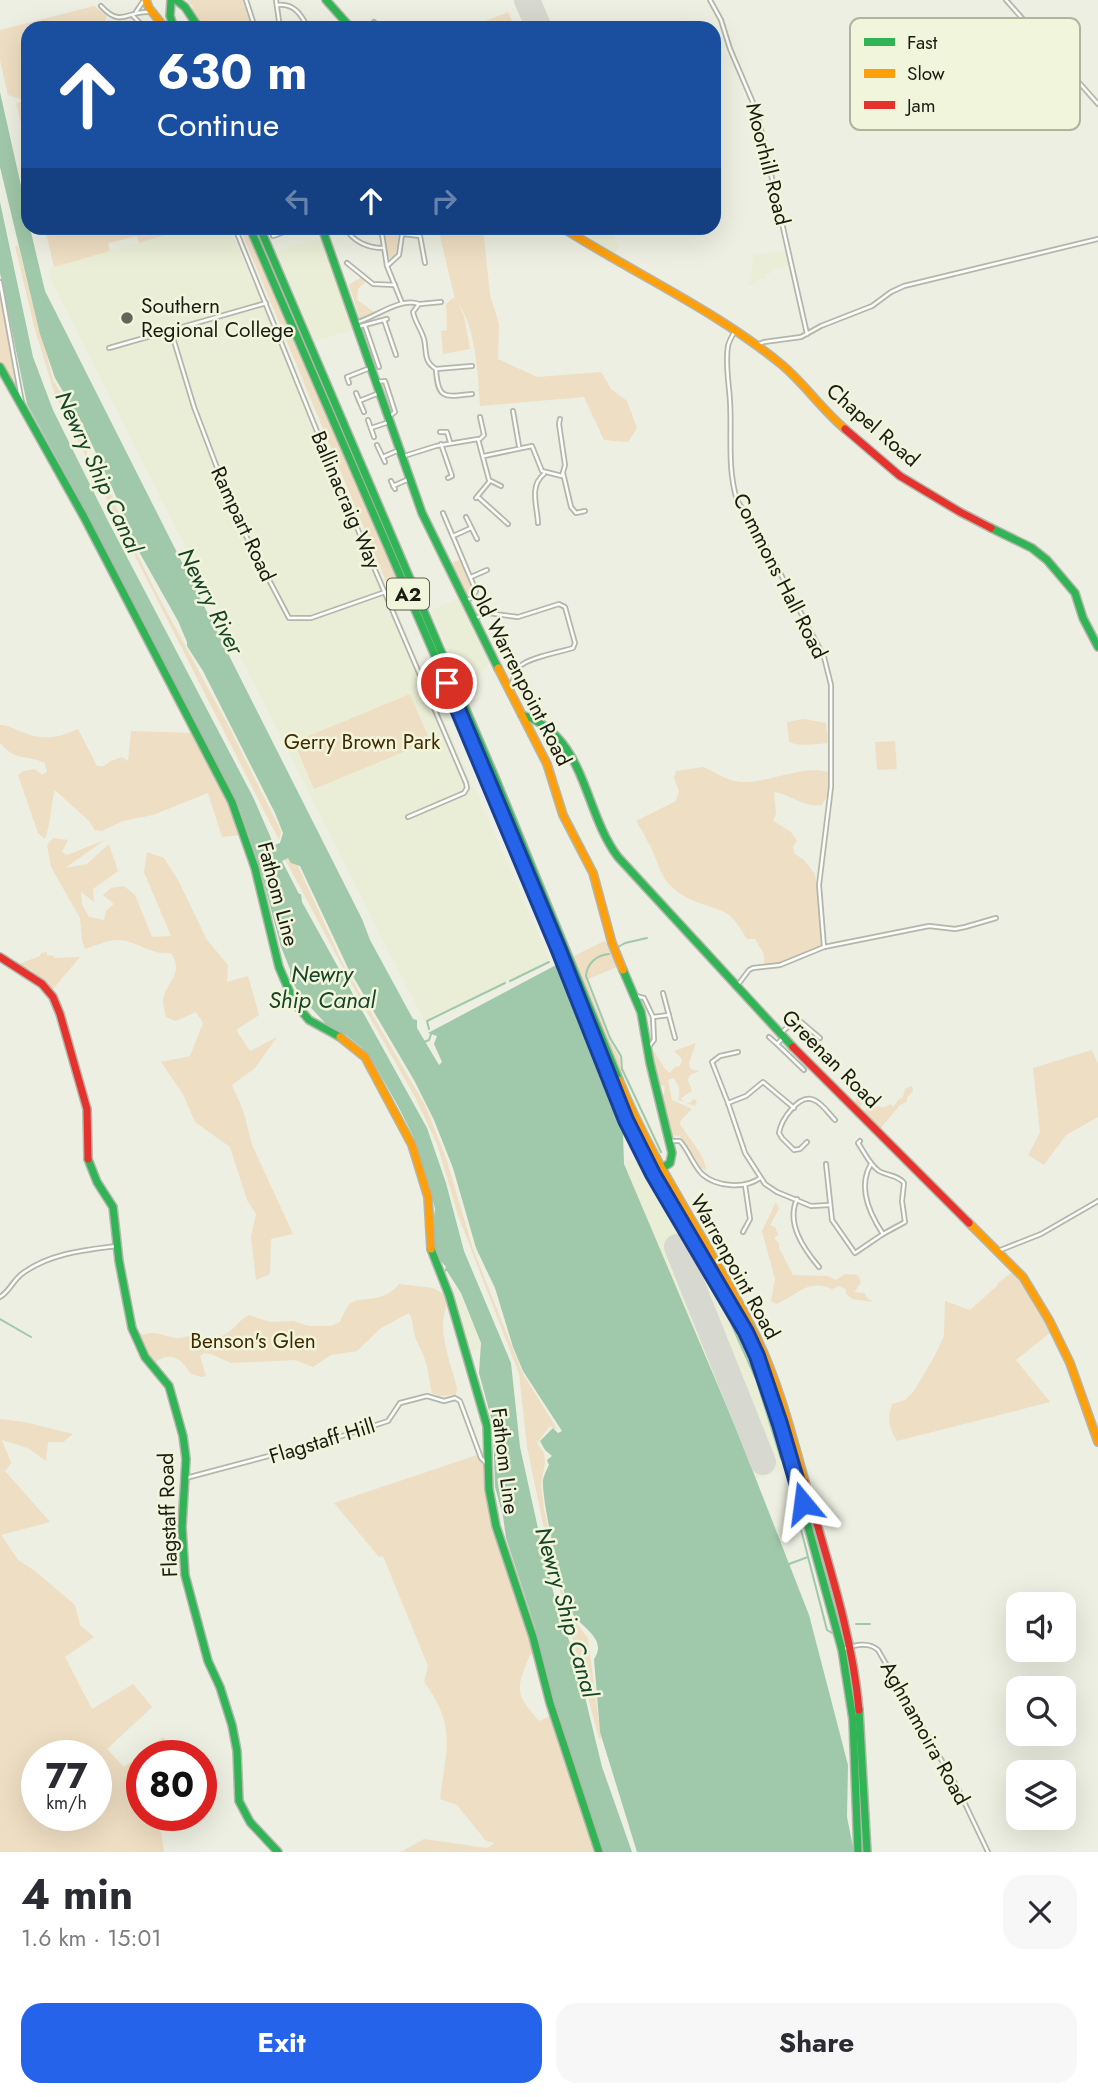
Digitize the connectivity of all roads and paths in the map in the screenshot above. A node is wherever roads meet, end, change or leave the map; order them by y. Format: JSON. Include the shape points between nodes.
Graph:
{"nodes":[{"id":1,"x":145,"y":0,"type":"edge"},
{"id":2,"x":246,"y":0,"type":"edge"},
{"id":3,"x":326,"y":0,"type":"edge"},
{"id":4,"x":710,"y":0,"type":"edge"},
{"id":5,"x":1006,"y":0,"type":"edge"},
{"id":6,"x":276,"y":2,"type":"edge"},
{"id":7,"x":174,"y":4,"type":"edge"},
{"id":8,"x":101,"y":6,"type":"dead end"},
{"id":9,"x":152,"y":13,"type":"junction"},
{"id":10,"x":134,"y":15,"type":"junction"},
{"id":11,"x":1022,"y":18,"type":"edge"},
{"id":12,"x":139,"y":21,"type":"edge"},
{"id":13,"x":162,"y":21,"type":"edge"},
{"id":14,"x":192,"y":21,"type":"edge"},
{"id":15,"x":253,"y":21,"type":"edge"},
{"id":16,"x":279,"y":21,"type":"edge"},
{"id":17,"x":303,"y":21,"type":"edge"},
{"id":18,"x":345,"y":21,"type":"edge"},
{"id":19,"x":1080,"y":84,"type":"edge"},
{"id":20,"x":1098,"y":104,"type":"edge"},
{"id":21,"x":238,"y":235,"type":"edge"},
{"id":22,"x":253,"y":235,"type":"edge"},
{"id":23,"x":263,"y":235,"type":"edge"},
{"id":24,"x":325,"y":235,"type":"edge"},
{"id":25,"x":352,"y":235,"type":"edge"},
{"id":26,"x":381,"y":235,"type":"edge"},
{"id":27,"x":402,"y":235,"type":"edge"},
{"id":28,"x":411,"y":235,"type":"edge"},
{"id":29,"x":574,"y":235,"type":"edge"},
{"id":30,"x":1098,"y":239,"type":"edge"},
{"id":31,"x":382,"y":248,"type":"junction"},
{"id":32,"x":347,"y":263,"type":"dead end"},
{"id":33,"x":425,"y":263,"type":"dead end"},
{"id":34,"x":387,"y":266,"type":"junction"},
{"id":35,"x":0,"y":282,"type":"edge"},
{"id":36,"x":395,"y":285,"type":"junction"},
{"id":37,"x":441,"y":302,"type":"dead end"},
{"id":38,"x":266,"y":303,"type":"junction"},
{"id":39,"x":402,"y":303,"type":"junction"},
{"id":40,"x":419,"y":304,"type":"junction"},
{"id":41,"x":359,"y":325,"type":"junction"},
{"id":42,"x":171,"y":331,"type":"junction"},
{"id":43,"x":735,"y":331,"type":"junction"},
{"id":44,"x":807,"y":334,"type":"junction"},
{"id":45,"x":756,"y":346,"type":"junction"},
{"id":46,"x":109,"y":348,"type":"dead end"},
{"id":47,"x":396,"y":355,"type":"dead end"},
{"id":48,"x":472,"y":366,"type":"dead end"},
{"id":49,"x":0,"y":367,"type":"edge"},
{"id":50,"x":375,"y":367,"type":"junction"},
{"id":51,"x":436,"y":369,"type":"junction"},
{"id":52,"x":19,"y":381,"type":"junction"},
{"id":53,"x":376,"y":382,"type":"junction"},
{"id":54,"x":349,"y":383,"type":"dead end"},
{"id":55,"x":10,"y":385,"type":"junction"},
{"id":56,"x":356,"y":393,"type":"dead end"},
{"id":57,"x":380,"y":393,"type":"junction"},
{"id":58,"x":472,"y":394,"type":"dead end"},
{"id":59,"x":359,"y":401,"type":"junction"},
{"id":60,"x":21,"y":403,"type":"junction"},
{"id":61,"x":513,"y":411,"type":"dead end"},
{"id":62,"x":364,"y":412,"type":"dead end"},
{"id":63,"x":480,"y":417,"type":"dead end"},
{"id":64,"x":388,"y":419,"type":"junction"},
{"id":65,"x":560,"y":419,"type":"dead end"},
{"id":66,"x":368,"y":420,"type":"dead end"},
{"id":67,"x":371,"y":428,"type":"junction"},
{"id":68,"x":440,"y":432,"type":"dead end"},
{"id":69,"x":374,"y":437,"type":"dead end"},
{"id":70,"x":479,"y":440,"type":"junction"},
{"id":71,"x":450,"y":442,"type":"junction"},
{"id":72,"x":441,"y":444,"type":"junction"},
{"id":73,"x":377,"y":445,"type":"dead end"},
{"id":74,"x":519,"y":447,"type":"junction"},
{"id":75,"x":400,"y":454,"type":"junction"},
{"id":76,"x":484,"y":456,"type":"junction"},
{"id":77,"x":383,"y":457,"type":"junction"},
{"id":78,"x":385,"y":462,"type":"dead end"},
{"id":79,"x":545,"y":472,"type":"junction"},
{"id":80,"x":563,"y":473,"type":"junction"},
{"id":81,"x":409,"y":478,"type":"junction"},
{"id":82,"x":448,"y":478,"type":"dead end"},
{"id":83,"x":490,"y":481,"type":"junction"},
{"id":84,"x":393,"y":485,"type":"dead end"},
{"id":85,"x":501,"y":486,"type":"dead end"},
{"id":86,"x":585,"y":511,"type":"dead end"},
{"id":87,"x":443,"y":513,"type":"dead end"},
{"id":88,"x":466,"y":517,"type":"dead end"},
{"id":89,"x":538,"y":523,"type":"dead end"},
{"id":90,"x":508,"y":524,"type":"dead end"},
{"id":91,"x":471,"y":528,"type":"junction"},
{"id":92,"x":453,"y":536,"type":"junction"},
{"id":93,"x":477,"y":539,"type":"dead end"},
{"id":94,"x":487,"y":570,"type":"dead end"},
{"id":95,"x":471,"y":577,"type":"junction"},
{"id":96,"x":385,"y":592,"type":"junction"},
{"id":97,"x":464,"y":602,"type":"junction"},
{"id":98,"x":473,"y":619,"type":"junction"},
{"id":99,"x":1098,"y":647,"type":"edge"},
{"id":100,"x":508,"y":688,"type":"junction"},
{"id":101,"x":522,"y":715,"type":"junction"},
{"id":102,"x":408,"y":817,"type":"dead end"},
{"id":103,"x":996,"y":918,"type":"dead end"},
{"id":104,"x":824,"y":947,"type":"junction"},
{"id":105,"x":0,"y":957,"type":"edge"},
{"id":106,"x":737,"y":986,"type":"junction"},
{"id":107,"x":663,"y":993,"type":"dead end"},
{"id":108,"x":636,"y":996,"type":"junction"},
{"id":109,"x":669,"y":1015,"type":"junction"},
{"id":110,"x":653,"y":1017,"type":"junction"},
{"id":111,"x":782,"y":1035,"type":"junction"},
{"id":112,"x":769,"y":1037,"type":"dead end"},
{"id":113,"x":676,"y":1038,"type":"dead end"},
{"id":114,"x":820,"y":1038,"type":"dead end"},
{"id":115,"x":777,"y":1044,"type":"junction"},
{"id":116,"x":648,"y":1048,"type":"junction"},
{"id":117,"x":738,"y":1052,"type":"dead end"},
{"id":118,"x":804,"y":1070,"type":"dead end"},
{"id":119,"x":728,"y":1103,"type":"junction"},
{"id":120,"x":794,"y":1108,"type":"junction"},
{"id":121,"x":835,"y":1120,"type":"dead end"},
{"id":122,"x":853,"y":1138,"type":"dead end"},
{"id":123,"x":668,"y":1141,"type":"junction"},
{"id":124,"x":807,"y":1142,"type":"dead end"},
{"id":125,"x":826,"y":1164,"type":"dead end"},
{"id":126,"x":871,"y":1164,"type":"junction"},
{"id":127,"x":661,"y":1170,"type":"junction"},
{"id":128,"x":653,"y":1174,"type":"junction"},
{"id":129,"x":828,"y":1174,"type":"junction"},
{"id":130,"x":822,"y":1175,"type":"dead end"},
{"id":131,"x":760,"y":1178,"type":"junction"},
{"id":132,"x":745,"y":1185,"type":"junction"},
{"id":133,"x":797,"y":1199,"type":"junction"},
{"id":134,"x":1098,"y":1201,"type":"edge"},
{"id":135,"x":804,"y":1203,"type":"junction"},
{"id":136,"x":829,"y":1205,"type":"junction"},
{"id":137,"x":802,"y":1209,"type":"dead end"},
{"id":138,"x":905,"y":1222,"type":"junction"},
{"id":139,"x":911,"y":1224,"type":"dead end"},
{"id":140,"x":744,"y":1228,"type":"dead end"},
{"id":141,"x":883,"y":1234,"type":"junction"},
{"id":142,"x":118,"y":1245,"type":"junction"},
{"id":143,"x":998,"y":1251,"type":"junction"},
{"id":144,"x":821,"y":1259,"type":"dead end"},
{"id":145,"x":0,"y":1297,"type":"edge"},
{"id":146,"x":1098,"y":1442,"type":"edge"},
{"id":147,"x":489,"y":1466,"type":"junction"},
{"id":148,"x":185,"y":1479,"type":"junction"},
{"id":149,"x":846,"y":1648,"type":"junction"},
{"id":150,"x":278,"y":1852,"type":"edge"},
{"id":151,"x":599,"y":1852,"type":"edge"},
{"id":152,"x":858,"y":1852,"type":"edge"},
{"id":153,"x":867,"y":1852,"type":"edge"},
{"id":154,"x":988,"y":1852,"type":"edge"}],
"edges":[{"from":1,"to":9,"type":"main road"},
{"from":1,"to":10,"type":"street"},
{"from":2,"to":15,"type":"street"},
{"from":3,"to":18,"type":"main road"},
{"from":4,"to":44,"type":"street","name":"Moorhill Road","via":[[757,112]]},
{"from":5,"to":11,"type":"street"},
{"from":6,"to":16,"type":"street"},
{"from":6,"to":17,"type":"street","via":[[294,7]]},
{"from":7,"to":9,"type":"main road","via":[[163,14]]},
{"from":7,"to":14,"type":"main road"},
{"from":8,"to":10,"type":"street","via":[[114,16]]},
{"from":9,"to":10,"type":"street"},
{"from":9,"to":13,"type":"main road"},
{"from":10,"to":12,"type":"street"},
{"from":19,"to":20,"type":"street"},
{"from":21,"to":38,"type":"street","name":"Ballinacraig Way"},
{"from":22,"to":128,"type":"main road","number":"A2","via":[[490,784],[626,1120]]},
{"from":23,"to":127,"type":"main road","number":"A2","via":[[634,1117]]},
{"from":24,"to":41,"type":"main road","name":"Old Warrenpoint Road"},
{"from":25,"to":31,"type":"street","via":[[366,246]]},
{"from":26,"to":31,"type":"street"},
{"from":27,"to":34,"type":"street","via":[[399,255]]},
{"from":28,"to":33,"type":"street","via":[[420,236]]},
{"from":29,"to":43,"type":"main road","name":"Chapel Road"},
{"from":30,"to":44,"type":"street","via":[[904,286],[872,306]]},
{"from":31,"to":34,"type":"street"},
{"from":32,"to":36,"type":"street","via":[[373,284]]},
{"from":34,"to":36,"type":"street"},
{"from":35,"to":52,"type":"street","name":"Fathom Line"},
{"from":36,"to":39,"type":"street"},
{"from":37,"to":40,"type":"street"},
{"from":38,"to":42,"type":"street"},
{"from":38,"to":96,"type":"street","name":"Ballinacraig Way"},
{"from":39,"to":40,"type":"street"},
{"from":39,"to":41,"type":"street"},
{"from":40,"to":51,"type":"street","via":[[414,318],[424,339],[426,359]]},
{"from":41,"to":47,"type":"street","via":[[385,319]]},
{"from":41,"to":50,"type":"main road","name":"Old Warrenpoint Road"},
{"from":42,"to":46,"type":"street"},
{"from":42,"to":96,"type":"street","name":"Rampart Road","via":[[235,515],[289,618],[311,618]]},
{"from":43,"to":45,"type":"main road","name":"Chapel Road"},
{"from":43,"to":104,"type":"street","name":"Commons Hall Road","via":[[727,358],[734,491],[824,657],[831,685],[831,787],[819,885]]},
{"from":44,"to":45,"type":"street"},
{"from":45,"to":99,"type":"main road","name":"Chapel Road","via":[[900,475],[1047,560],[1075,593]]},
{"from":48,"to":51,"type":"street"},
{"from":49,"to":55,"type":"main road"},
{"from":50,"to":53,"type":"main road","name":"Old Warrenpoint Road"},
{"from":50,"to":54,"type":"street","via":[[347,377]]},
{"from":51,"to":58,"type":"street","via":[[437,387],[443,395]]},
{"from":52,"to":55,"type":"street"},
{"from":52,"to":60,"type":"street","name":"Fathom Line"},
{"from":53,"to":57,"type":"main road","name":"Old Warrenpoint Road"},
{"from":53,"to":64,"type":"street","via":[[385,381],[387,386],[394,412]]},
{"from":55,"to":60,"type":"main road"},
{"from":56,"to":59,"type":"street"},
{"from":57,"to":59,"type":"street"},
{"from":57,"to":64,"type":"main road","name":"Old Warrenpoint Road"},
{"from":59,"to":62,"type":"street"},
{"from":60,"to":147,"type":"main road","name":"Fathom Line","via":[[232,802],[255,868],[279,967],[294,1002],[309,1020],[346,1040],[365,1057],[407,1133],[428,1197],[432,1254],[449,1295],[487,1426]]},
{"from":61,"to":74,"type":"street"},
{"from":63,"to":70,"type":"street","via":[[484,435]]},
{"from":64,"to":67,"type":"street"},
{"from":64,"to":75,"type":"main road","name":"Old Warrenpoint Road"},
{"from":65,"to":80,"type":"street"},
{"from":66,"to":67,"type":"street"},
{"from":67,"to":69,"type":"street"},
{"from":68,"to":71,"type":"street","via":[[447,432]]},
{"from":70,"to":71,"type":"street"},
{"from":70,"to":76,"type":"street"},
{"from":71,"to":72,"type":"street"},
{"from":72,"to":75,"type":"street"},
{"from":72,"to":82,"type":"street","via":[[452,477]]},
{"from":73,"to":77,"type":"street"},
{"from":74,"to":76,"type":"street"},
{"from":74,"to":79,"type":"street","via":[[533,446],[539,468]]},
{"from":75,"to":77,"type":"street"},
{"from":75,"to":81,"type":"main road","name":"Old Warrenpoint Road"},
{"from":76,"to":83,"type":"street"},
{"from":77,"to":78,"type":"street"},
{"from":79,"to":80,"type":"street"},
{"from":79,"to":89,"type":"street","via":[[534,488]]},
{"from":80,"to":86,"type":"street","via":[[571,507],[576,513]]},
{"from":81,"to":84,"type":"street"},
{"from":81,"to":97,"type":"main road","name":"Old Warrenpoint Road"},
{"from":83,"to":85,"type":"street"},
{"from":83,"to":90,"type":"street","via":[[477,498]]},
{"from":87,"to":92,"type":"street"},
{"from":88,"to":91,"type":"street"},
{"from":91,"to":92,"type":"street"},
{"from":91,"to":93,"type":"street"},
{"from":92,"to":95,"type":"street"},
{"from":94,"to":95,"type":"street"},
{"from":95,"to":97,"type":"street","via":[[475,594]]},
{"from":96,"to":102,"type":"street","name":"Ballinacraig Way","via":[[467,786],[464,793]]},
{"from":97,"to":98,"type":"main road","name":"Old Warrenpoint Road"},
{"from":98,"to":100,"type":"main road","name":"Old Warrenpoint Road"},
{"from":98,"to":100,"type":"street","via":[[488,613],[518,617],[559,604],[565,607],[573,648],[519,666]]},
{"from":100,"to":101,"type":"main road","name":"Old Warrenpoint Road"},
{"from":101,"to":106,"type":"main road","name":"Greenan Road","via":[[538,721],[559,739],[579,769],[613,849]]},
{"from":101,"to":108,"type":"main road","name":"Old Warrenpoint Road","via":[[593,873],[611,943]]},
{"from":103,"to":104,"type":"street","via":[[955,929],[929,926]]},
{"from":104,"to":106,"type":"street","via":[[780,965],[753,968]]},
{"from":105,"to":142,"type":"main road","name":"Flagstaff Road","via":[[35,977],[56,1004],[87,1109],[88,1161],[113,1207]]},
{"from":106,"to":111,"type":"main road","name":"Greenan Road"},
{"from":107,"to":109,"type":"street"},
{"from":108,"to":110,"type":"street","via":[[644,998]]},
{"from":108,"to":116,"type":"main road","name":"Old Warrenpoint Road"},
{"from":109,"to":110,"type":"street"},
{"from":109,"to":113,"type":"street"},
{"from":110,"to":116,"type":"street","via":[[654,1040]]},
{"from":111,"to":114,"type":"street","via":[[800,1021]]},
{"from":111,"to":115,"type":"street"},
{"from":111,"to":143,"type":"main road","name":"Greenan Road"},
{"from":112,"to":115,"type":"street"},
{"from":115,"to":118,"type":"street"},
{"from":116,"to":123,"type":"main road","name":"Old Warrenpoint Road"},
{"from":117,"to":119,"type":"street","via":[[712,1062]]},
{"from":119,"to":120,"type":"street","via":[[763,1082]]},
{"from":119,"to":131,"type":"street","via":[[745,1153]]},
{"from":120,"to":121,"type":"street","via":[[810,1098]]},
{"from":120,"to":124,"type":"street","via":[[781,1123],[780,1136],[794,1150]]},
{"from":122,"to":126,"type":"street"},
{"from":123,"to":127,"type":"main road","name":"Old Warrenpoint Road","via":[[672,1159]]},
{"from":123,"to":132,"type":"street","via":[[680,1141],[705,1176]]},
{"from":125,"to":129,"type":"street"},
{"from":126,"to":138,"type":"street","via":[[903,1181]]},
{"from":126,"to":141,"type":"street","via":[[864,1190]]},
{"from":127,"to":128,"type":"main road"},
{"from":127,"to":149,"type":"main road","name":"Warrenpoint Road","number":"A2","via":[[722,1270],[774,1380],[819,1529]]},
{"from":128,"to":149,"type":"main road","name":"Warrenpoint Road","number":"A2","via":[[757,1356]]},
{"from":129,"to":130,"type":"street"},
{"from":129,"to":136,"type":"street"},
{"from":131,"to":132,"type":"street"},
{"from":131,"to":133,"type":"street","via":[[773,1190]]},
{"from":132,"to":140,"type":"street","via":[[750,1222]]},
{"from":133,"to":135,"type":"street"},
{"from":133,"to":144,"type":"street","via":[[792,1219],[817,1265]]},
{"from":134,"to":143,"type":"street","via":[[1041,1234]]},
{"from":135,"to":136,"type":"street"},
{"from":135,"to":137,"type":"street"},
{"from":136,"to":141,"type":"street","via":[[834,1225],[853,1253]]},
{"from":138,"to":139,"type":"street"},
{"from":138,"to":141,"type":"street"},
{"from":142,"to":145,"type":"street","via":[[62,1254],[20,1275]]},
{"from":142,"to":148,"type":"main road","name":"Flagstaff Road","via":[[135,1336],[173,1396],[185,1449]]},
{"from":143,"to":146,"type":"main road","name":"Greenan Road","via":[[1023,1277],[1049,1320]]},
{"from":147,"to":148,"type":"street","name":"Flagstaff Hill","via":[[481,1458],[461,1403],[455,1398],[427,1396],[400,1403],[388,1421]]},
{"from":147,"to":151,"type":"main road","name":"Fathom Line","via":[[496,1526]]},
{"from":148,"to":150,"type":"main road","name":"Flagstaff Road","via":[[185,1575],[208,1661],[232,1725],[239,1801],[250,1822]]},
{"from":149,"to":152,"type":"main road","name":"Warrenpoint Road","number":"A2"},
{"from":149,"to":153,"type":"main road","name":"Warrenpoint Road","number":"A2","via":[[856,1677],[861,1725]]},
{"from":149,"to":154,"type":"street","name":"Aghnamoira Road","via":[[873,1645],[878,1650],[957,1787]]}]}
